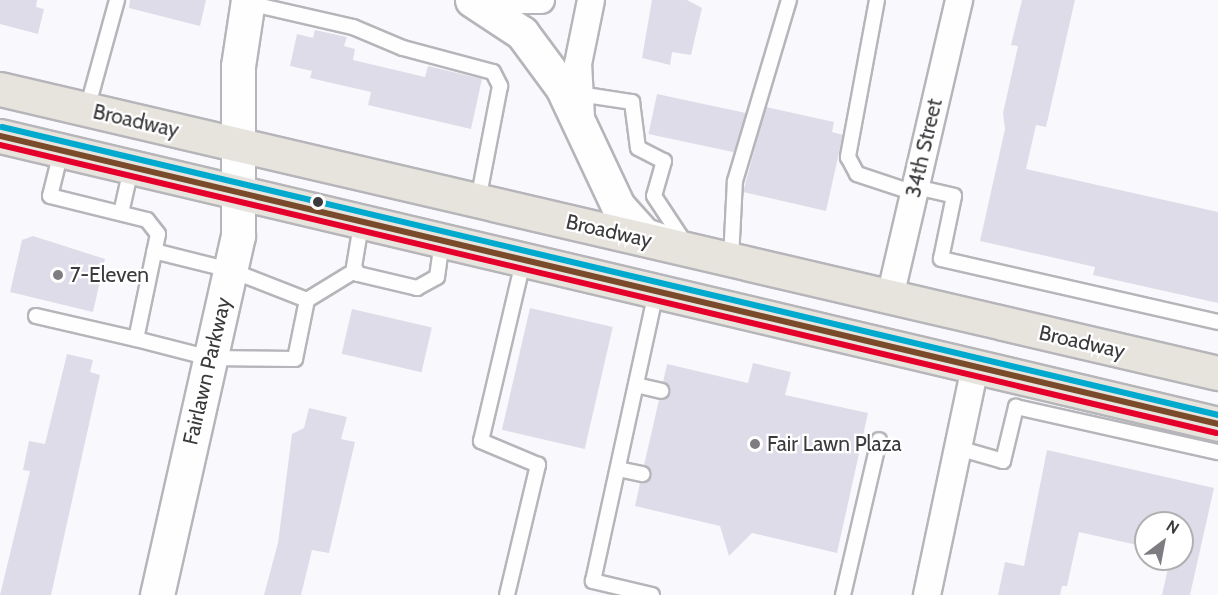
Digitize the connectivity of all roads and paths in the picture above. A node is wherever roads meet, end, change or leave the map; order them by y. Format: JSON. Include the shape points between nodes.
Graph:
{"nodes":[{"id":1,"x":117,"y":0,"type":"edge"},
{"id":2,"x":472,"y":0,"type":"edge"},
{"id":3,"x":500,"y":0,"type":"edge"},
{"id":4,"x":541,"y":0,"type":"edge"},
{"id":5,"x":591,"y":0,"type":"edge"},
{"id":6,"x":789,"y":0,"type":"edge"},
{"id":7,"x":877,"y":0,"type":"edge"},
{"id":8,"x":958,"y":0,"type":"edge"},
{"id":9,"x":248,"y":2,"type":"edge"},
{"id":10,"x":0,"y":89,"type":"edge"},
{"id":11,"x":579,"y":94,"type":"junction"},
{"id":12,"x":87,"y":109,"type":"junction"},
{"id":13,"x":0,"y":136,"type":"edge"},
{"id":14,"x":587,"y":144,"type":"junction"},
{"id":15,"x":239,"y":145,"type":"junction"},
{"id":16,"x":61,"y":152,"type":"junction"},
{"id":17,"x":130,"y":169,"type":"junction"},
{"id":18,"x":915,"y":190,"type":"junction"},
{"id":19,"x":240,"y":196,"type":"junction"},
{"id":20,"x":478,"y":200,"type":"junction"},
{"id":21,"x":121,"y":213,"type":"junction"},
{"id":22,"x":361,"y":225,"type":"junction"},
{"id":23,"x":442,"y":243,"type":"junction"},
{"id":24,"x":690,"y":250,"type":"junction"},
{"id":25,"x":154,"y":251,"type":"junction"},
{"id":26,"x":731,"y":260,"type":"junction"},
{"id":27,"x":524,"y":262,"type":"junction"},
{"id":28,"x":230,"y":270,"type":"junction"},
{"id":29,"x":356,"y":270,"type":"junction"},
{"id":30,"x":656,"y":293,"type":"junction"},
{"id":31,"x":890,"y":297,"type":"junction"},
{"id":32,"x":307,"y":300,"type":"junction"},
{"id":33,"x":36,"y":316,"type":"dead end"},
{"id":34,"x":1218,"y":322,"type":"edge"},
{"id":35,"x":136,"y":339,"type":"junction"},
{"id":36,"x":210,"y":358,"type":"junction"},
{"id":37,"x":975,"y":367,"type":"junction"},
{"id":38,"x":1218,"y":371,"type":"edge"},
{"id":39,"x":636,"y":385,"type":"junction"},
{"id":40,"x":661,"y":391,"type":"dead end"},
{"id":41,"x":1043,"y":398,"type":"junction"},
{"id":42,"x":1218,"y":424,"type":"edge"},
{"id":43,"x":879,"y":440,"type":"dead end"},
{"id":44,"x":958,"y":448,"type":"junction"},
{"id":45,"x":1218,"y":452,"type":"edge"},
{"id":46,"x":618,"y":469,"type":"junction"},
{"id":47,"x":642,"y":474,"type":"dead end"},
{"id":48,"x":592,"y":588,"type":"edge"},
{"id":49,"x":157,"y":595,"type":"edge"},
{"id":50,"x":507,"y":595,"type":"edge"},
{"id":51,"x":652,"y":595,"type":"edge"},
{"id":52,"x":843,"y":595,"type":"edge"},
{"id":53,"x":927,"y":595,"type":"edge"}],
"edges":[{"from":1,"to":12,"type":"lane"},
{"from":2,"to":14,"type":"street","via":[[522,33],[562,87]]},
{"from":3,"to":4,"type":"street"},
{"from":5,"to":11,"type":"street"},
{"from":6,"to":26,"type":"lane","via":[[735,181]]},
{"from":7,"to":18,"type":"lane","via":[[848,157],[857,174]]},
{"from":8,"to":18,"type":"street","name":"34th Street"},
{"from":9,"to":15,"type":"street","name":"Fairlawn Parkway","via":[[238,66]]},
{"from":9,"to":20,"type":"lane","via":[[353,27],[403,48],[493,72],[500,86]]},
{"from":10,"to":12,"type":"main road","name":"Broadway"},
{"from":11,"to":14,"type":"street"},
{"from":11,"to":24,"type":"lane","via":[[632,102],[638,148],[663,161],[654,196]]},
{"from":12,"to":15,"type":"main road","name":"Broadway"},
{"from":13,"to":16,"type":"main road"},
{"from":14,"to":24,"type":"street","via":[[618,206],[644,235]]},
{"from":15,"to":19,"type":"street","name":"Fairlawn Parkway"},
{"from":15,"to":20,"type":"main road","name":"Broadway"},
{"from":16,"to":17,"type":"main road"},
{"from":16,"to":21,"type":"lane","via":[[50,196]]},
{"from":17,"to":19,"type":"main road"},
{"from":17,"to":21,"type":"lane"},
{"from":18,"to":31,"type":"street","name":"34th Street"},
{"from":18,"to":34,"type":"lane","via":[[954,196],[941,259]]},
{"from":19,"to":22,"type":"main road"},
{"from":19,"to":28,"type":"street","name":"Fairlawn Parkway"},
{"from":20,"to":24,"type":"main road","name":"Broadway"},
{"from":21,"to":25,"type":"lane","via":[[147,220],[158,234]]},
{"from":22,"to":23,"type":"main road"},
{"from":22,"to":29,"type":"lane"},
{"from":23,"to":27,"type":"main road"},
{"from":23,"to":29,"type":"lane","via":[[437,277],[417,288]]},
{"from":24,"to":26,"type":"main road","name":"Broadway"},
{"from":25,"to":28,"type":"lane"},
{"from":25,"to":35,"type":"lane"},
{"from":26,"to":31,"type":"main road","name":"Broadway"},
{"from":27,"to":30,"type":"main road"},
{"from":27,"to":50,"type":"lane","via":[[481,441],[538,465]]},
{"from":28,"to":32,"type":"lane"},
{"from":28,"to":36,"type":"street","name":"Fairlawn Parkway"},
{"from":29,"to":32,"type":"lane"},
{"from":30,"to":37,"type":"main road"},
{"from":30,"to":39,"type":"lane"},
{"from":31,"to":38,"type":"main road","name":"Broadway"},
{"from":32,"to":36,"type":"lane","via":[[295,359]]},
{"from":33,"to":35,"type":"lane"},
{"from":35,"to":36,"type":"lane"},
{"from":36,"to":49,"type":"street","name":"Fairlawn Parkway"},
{"from":37,"to":41,"type":"main road"},
{"from":37,"to":44,"type":"street"},
{"from":39,"to":40,"type":"lane"},
{"from":39,"to":46,"type":"lane"},
{"from":41,"to":42,"type":"main road"},
{"from":41,"to":44,"type":"lane","via":[[1016,407],[1003,461]]},
{"from":41,"to":45,"type":"lane"},
{"from":43,"to":52,"type":"lane"},
{"from":44,"to":53,"type":"street"},
{"from":46,"to":47,"type":"lane"},
{"from":46,"to":48,"type":"lane"},
{"from":48,"to":51,"type":"lane"}]}
